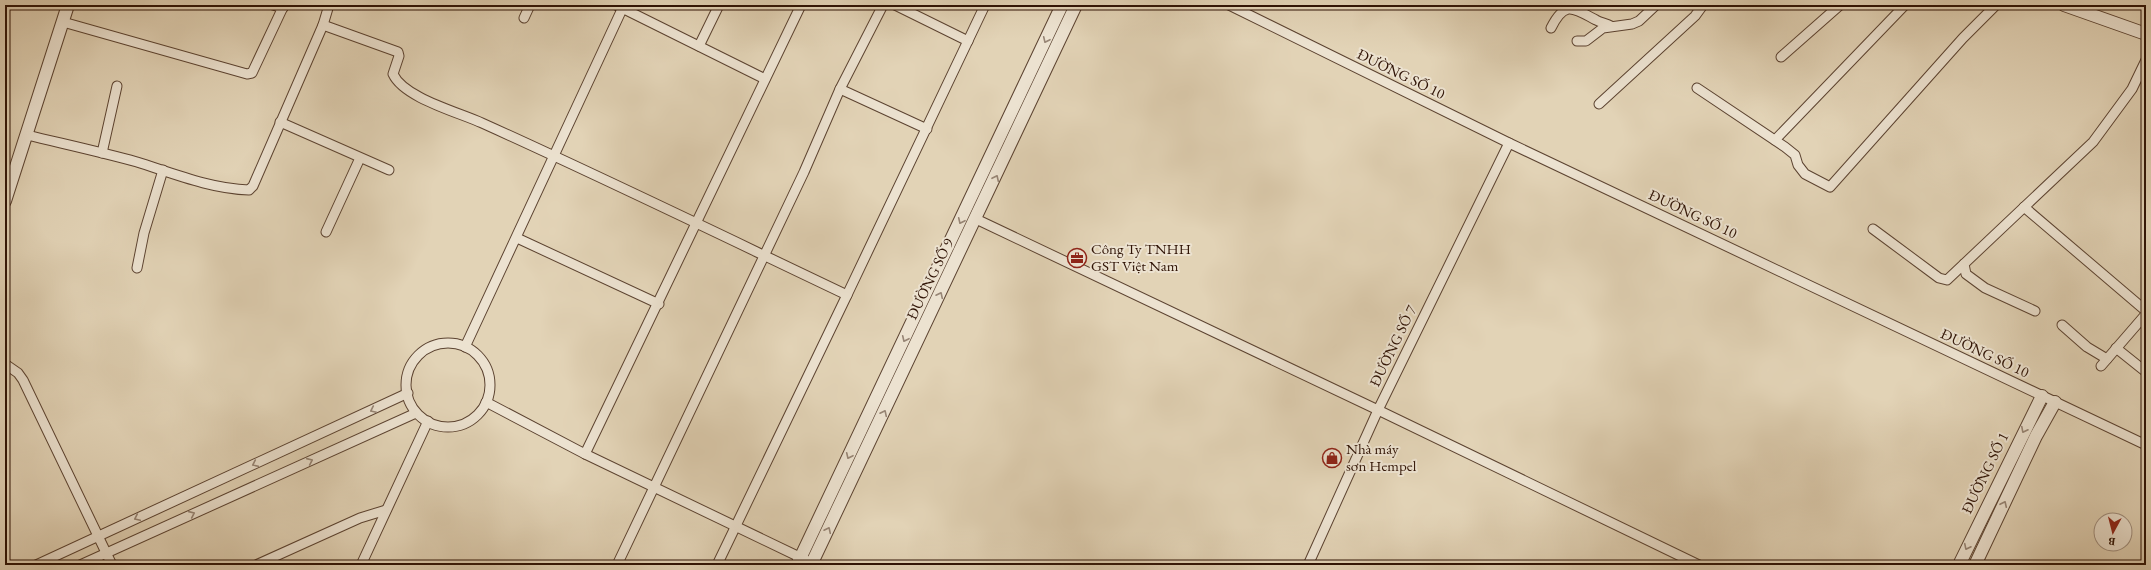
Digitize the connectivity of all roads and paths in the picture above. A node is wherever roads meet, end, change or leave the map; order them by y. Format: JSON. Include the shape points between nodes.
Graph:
{"nodes":[{"id":1,"x":68,"y":5,"type":"edge"},
{"id":2,"x":273,"y":5,"type":"edge"},
{"id":3,"x":329,"y":5,"type":"edge"},
{"id":4,"x":530,"y":5,"type":"edge"},
{"id":5,"x":719,"y":5,"type":"edge"},
{"id":6,"x":801,"y":5,"type":"edge"},
{"id":7,"x":883,"y":5,"type":"edge"},
{"id":8,"x":895,"y":5,"type":"edge"},
{"id":9,"x":985,"y":5,"type":"edge"},
{"id":10,"x":1062,"y":5,"type":"edge"},
{"id":11,"x":1076,"y":5,"type":"edge"},
{"id":12,"x":1229,"y":5,"type":"edge"},
{"id":13,"x":1656,"y":5,"type":"edge"},
{"id":14,"x":1703,"y":5,"type":"edge"},
{"id":15,"x":1840,"y":5,"type":"edge"},
{"id":16,"x":1905,"y":5,"type":"edge"},
{"id":17,"x":1996,"y":5,"type":"edge"},
{"id":18,"x":2064,"y":5,"type":"edge"},
{"id":19,"x":284,"y":6,"type":"edge"},
{"id":20,"x":621,"y":6,"type":"edge"},
{"id":21,"x":524,"y":18,"type":"dead end"},
{"id":22,"x":63,"y":22,"type":"junction"},
{"id":23,"x":323,"y":25,"type":"junction"},
{"id":24,"x":1611,"y":26,"type":"junction"},
{"id":25,"x":1552,"y":28,"type":"dead end"},
{"id":26,"x":2146,"y":34,"type":"edge"},
{"id":27,"x":968,"y":41,"type":"junction"},
{"id":28,"x":1577,"y":41,"type":"dead end"},
{"id":29,"x":699,"y":46,"type":"junction"},
{"id":30,"x":1781,"y":57,"type":"dead end"},
{"id":31,"x":2146,"y":60,"type":"edge"},
{"id":32,"x":765,"y":79,"type":"junction"},
{"id":33,"x":117,"y":86,"type":"dead end"},
{"id":34,"x":1697,"y":88,"type":"dead end"},
{"id":35,"x":840,"y":89,"type":"junction"},
{"id":36,"x":1599,"y":104,"type":"dead end"},
{"id":37,"x":280,"y":122,"type":"junction"},
{"id":38,"x":926,"y":129,"type":"junction"},
{"id":39,"x":27,"y":135,"type":"junction"},
{"id":40,"x":1775,"y":140,"type":"junction"},
{"id":41,"x":1509,"y":143,"type":"junction"},
{"id":42,"x":102,"y":153,"type":"junction"},
{"id":43,"x":554,"y":156,"type":"junction"},
{"id":44,"x":360,"y":158,"type":"junction"},
{"id":45,"x":164,"y":170,"type":"junction"},
{"id":46,"x":389,"y":170,"type":"dead end"},
{"id":47,"x":5,"y":201,"type":"edge"},
{"id":48,"x":2024,"y":207,"type":"junction"},
{"id":49,"x":976,"y":219,"type":"junction"},
{"id":50,"x":697,"y":222,"type":"junction"},
{"id":51,"x":1873,"y":229,"type":"dead end"},
{"id":52,"x":326,"y":232,"type":"dead end"},
{"id":53,"x":517,"y":238,"type":"junction"},
{"id":54,"x":763,"y":255,"type":"junction"},
{"id":55,"x":1964,"y":264,"type":"junction"},
{"id":56,"x":137,"y":268,"type":"dead end"},
{"id":57,"x":847,"y":295,"type":"junction"},
{"id":58,"x":659,"y":304,"type":"junction"},
{"id":59,"x":2035,"y":311,"type":"dead end"},
{"id":60,"x":2146,"y":313,"type":"edge"},
{"id":61,"x":2062,"y":326,"type":"dead end"},
{"id":62,"x":465,"y":347,"type":"junction"},
{"id":63,"x":2116,"y":348,"type":"junction"},
{"id":64,"x":5,"y":364,"type":"edge"},
{"id":65,"x":2146,"y":372,"type":"edge"},
{"id":66,"x":408,"y":393,"type":"junction"},
{"id":67,"x":2042,"y":396,"type":"junction"},
{"id":68,"x":486,"y":402,"type":"junction"},
{"id":69,"x":2055,"y":402,"type":"junction"},
{"id":70,"x":1378,"y":410,"type":"junction"},
{"id":71,"x":416,"y":413,"type":"junction"},
{"id":72,"x":428,"y":421,"type":"junction"},
{"id":73,"x":2146,"y":445,"type":"edge"},
{"id":74,"x":585,"y":454,"type":"junction"},
{"id":75,"x":655,"y":488,"type":"junction"},
{"id":76,"x":386,"y":510,"type":"junction"},
{"id":77,"x":735,"y":527,"type":"junction"},
{"id":78,"x":98,"y":536,"type":"junction"},
{"id":79,"x":106,"y":553,"type":"junction"},
{"id":80,"x":272,"y":561,"type":"edge"},
{"id":81,"x":799,"y":561,"type":"edge"},
{"id":82,"x":811,"y":564,"type":"edge"},
{"id":83,"x":36,"y":565,"type":"edge"},
{"id":84,"x":80,"y":565,"type":"edge"},
{"id":85,"x":112,"y":565,"type":"edge"},
{"id":86,"x":256,"y":565,"type":"edge"},
{"id":87,"x":361,"y":565,"type":"edge"},
{"id":88,"x":617,"y":565,"type":"edge"},
{"id":89,"x":717,"y":565,"type":"edge"},
{"id":90,"x":1308,"y":565,"type":"edge"},
{"id":91,"x":1699,"y":565,"type":"edge"},
{"id":92,"x":1959,"y":565,"type":"edge"},
{"id":93,"x":1975,"y":565,"type":"edge"}],
"edges":[{"from":1,"to":22,"type":"street"},
{"from":2,"to":19,"type":"street"},
{"from":3,"to":23,"type":"street"},
{"from":4,"to":21,"type":"street"},
{"from":5,"to":29,"type":"street"},
{"from":6,"to":32,"type":"street"},
{"from":7,"to":35,"type":"street"},
{"from":8,"to":27,"type":"street"},
{"from":9,"to":27,"type":"street"},
{"from":10,"to":81,"type":"street","name":"ĐƯỜNG SỐ 9","one_way":true},
{"from":49,"to":11,"type":"street","name":"ĐƯỜNG SỐ 9","one_way":true},
{"from":12,"to":41,"type":"street","name":"ĐƯỜNG SỐ 10"},
{"from":13,"to":24,"type":"street","via":[[1639,21]]},
{"from":14,"to":36,"type":"street","via":[[1695,16]]},
{"from":15,"to":30,"type":"street"},
{"from":16,"to":40,"type":"street"},
{"from":17,"to":40,"type":"street","via":[[1963,38],[1833,186],[1827,187],[1804,174],[1795,156]]},
{"from":18,"to":26,"type":"street"},
{"from":19,"to":22,"type":"street","via":[[252,73],[247,74]]},
{"from":20,"to":29,"type":"street"},
{"from":20,"to":43,"type":"street"},
{"from":22,"to":39,"type":"street"},
{"from":23,"to":37,"type":"street"},
{"from":23,"to":43,"type":"street","via":[[398,52],[393,74],[411,93]]},
{"from":24,"to":25,"type":"street","via":[[1569,8],[1560,12]]},
{"from":24,"to":28,"type":"street","via":[[1586,41]]},
{"from":27,"to":38,"type":"street"},
{"from":29,"to":32,"type":"street"},
{"from":31,"to":48,"type":"street","via":[[2132,89],[2093,142]]},
{"from":32,"to":50,"type":"street"},
{"from":33,"to":42,"type":"street"},
{"from":34,"to":40,"type":"street"},
{"from":35,"to":38,"type":"street"},
{"from":35,"to":54,"type":"street","via":[[804,172]]},
{"from":37,"to":44,"type":"street"},
{"from":37,"to":45,"type":"street","via":[[249,190],[210,183]]},
{"from":38,"to":57,"type":"street"},
{"from":39,"to":42,"type":"street"},
{"from":39,"to":47,"type":"street"},
{"from":41,"to":67,"type":"street","name":"ĐƯỜNG SỐ 10"},
{"from":41,"to":70,"type":"street","name":"ĐƯỜNG SỐ 7"},
{"from":42,"to":45,"type":"street"},
{"from":43,"to":50,"type":"street"},
{"from":43,"to":53,"type":"street"},
{"from":44,"to":46,"type":"street"},
{"from":44,"to":52,"type":"street"},
{"from":45,"to":56,"type":"street","via":[[144,232]]},
{"from":48,"to":55,"type":"street"},
{"from":48,"to":60,"type":"street"},
{"from":49,"to":70,"type":"street"},
{"from":82,"to":49,"type":"street","name":"ĐƯỜNG SỐ 9","one_way":true},
{"from":50,"to":54,"type":"street"},
{"from":50,"to":58,"type":"street"},
{"from":51,"to":55,"type":"street","via":[[1943,280],[1947,280]]},
{"from":53,"to":58,"type":"street"},
{"from":53,"to":62,"type":"street"},
{"from":54,"to":57,"type":"street"},
{"from":54,"to":75,"type":"street"},
{"from":55,"to":59,"type":"street","via":[[1966,274],[1986,288]]},
{"from":57,"to":77,"type":"street"},
{"from":58,"to":74,"type":"street"},
{"from":60,"to":63,"type":"street"},
{"from":61,"to":63,"type":"street","via":[[2104,362]]},
{"from":62,"to":66,"type":"street","via":[[443,344],[423,352],[409,369],[406,384]]},
{"from":62,"to":68,"type":"street","via":[[477,355],[488,374],[490,388]]},
{"from":63,"to":65,"type":"street"},
{"from":64,"to":78,"type":"street","via":[[23,380]]},
{"from":66,"to":71,"type":"street"},
{"from":66,"to":78,"type":"street","one_way":true},
{"from":67,"to":69,"type":"street","name":"ĐƯỜNG SỐ 10"},
{"from":67,"to":92,"type":"street","name":"ĐƯỜNG SỐ 1","one_way":true},
{"from":68,"to":72,"type":"street","via":[[477,415],[464,423],[442,426]]},
{"from":68,"to":74,"type":"street"},
{"from":69,"to":73,"type":"street","name":"ĐƯỜNG SỐ 10"},
{"from":93,"to":69,"type":"street","name":"ĐƯỜNG SỐ 1","one_way":true,"via":[[2036,436]]},
{"from":70,"to":90,"type":"street","name":"ĐƯỜNG SỐ 7"},
{"from":70,"to":91,"type":"street"},
{"from":71,"to":72,"type":"street"},
{"from":79,"to":71,"type":"street","one_way":true},
{"from":72,"to":76,"type":"street"},
{"from":74,"to":75,"type":"street"},
{"from":75,"to":77,"type":"street"},
{"from":75,"to":88,"type":"street"},
{"from":76,"to":80,"type":"street","via":[[360,518]]},
{"from":76,"to":87,"type":"street"},
{"from":77,"to":81,"type":"street"},
{"from":77,"to":89,"type":"street"},
{"from":78,"to":79,"type":"street"},
{"from":78,"to":83,"type":"street"},
{"from":79,"to":84,"type":"street"},
{"from":79,"to":85,"type":"street"},
{"from":80,"to":86,"type":"street"},
{"from":81,"to":82,"type":"street"}]}
